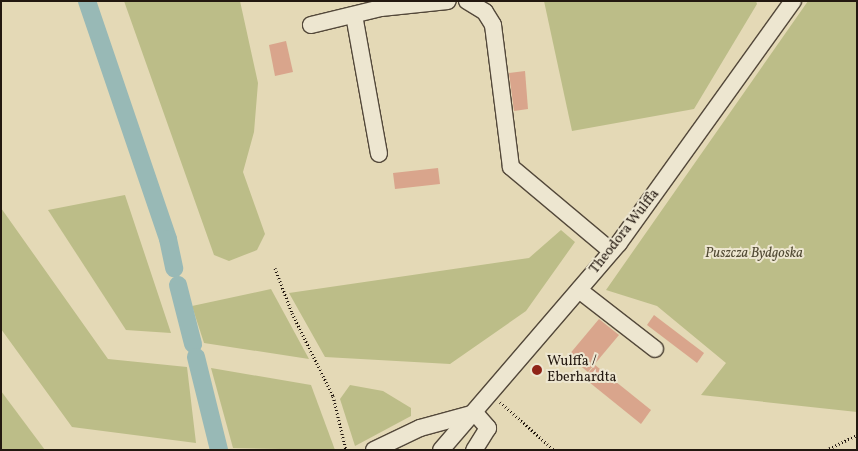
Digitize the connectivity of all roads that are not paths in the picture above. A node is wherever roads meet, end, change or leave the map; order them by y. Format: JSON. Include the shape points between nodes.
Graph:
{"nodes":[{"id":1,"x":448,"y":1,"type":"edge"},
{"id":2,"x":793,"y":1,"type":"edge"},
{"id":3,"x":474,"y":2,"type":"edge"},
{"id":4,"x":354,"y":15,"type":"junction"},
{"id":5,"x":311,"y":25,"type":"dead end"},
{"id":6,"x":379,"y":154,"type":"dead end"},
{"id":7,"x":611,"y":252,"type":"junction"},
{"id":8,"x":579,"y":290,"type":"junction"},
{"id":9,"x":655,"y":349,"type":"dead end"},
{"id":10,"x":475,"y":413,"type":"junction"},
{"id":11,"x":374,"y":450,"type":"edge"},
{"id":12,"x":441,"y":450,"type":"edge"},
{"id":13,"x":474,"y":450,"type":"edge"}],
"edges":[{"from":1,"to":4,"type":"street","via":[[382,8]]},
{"from":2,"to":7,"type":"street","name":"Theodora Wulffa"},
{"from":3,"to":7,"type":"street","via":[[493,26],[512,167]]},
{"from":4,"to":5,"type":"street"},
{"from":4,"to":6,"type":"street"},
{"from":7,"to":8,"type":"street","name":"Theodora Wulffa"},
{"from":8,"to":9,"type":"street"},
{"from":8,"to":10,"type":"street","name":"Theodora Wulffa"},
{"from":10,"to":11,"type":"street","via":[[420,428]]},
{"from":10,"to":12,"type":"street","name":"Theodora Wulffa"},
{"from":10,"to":13,"type":"street","via":[[488,428]]}]}
